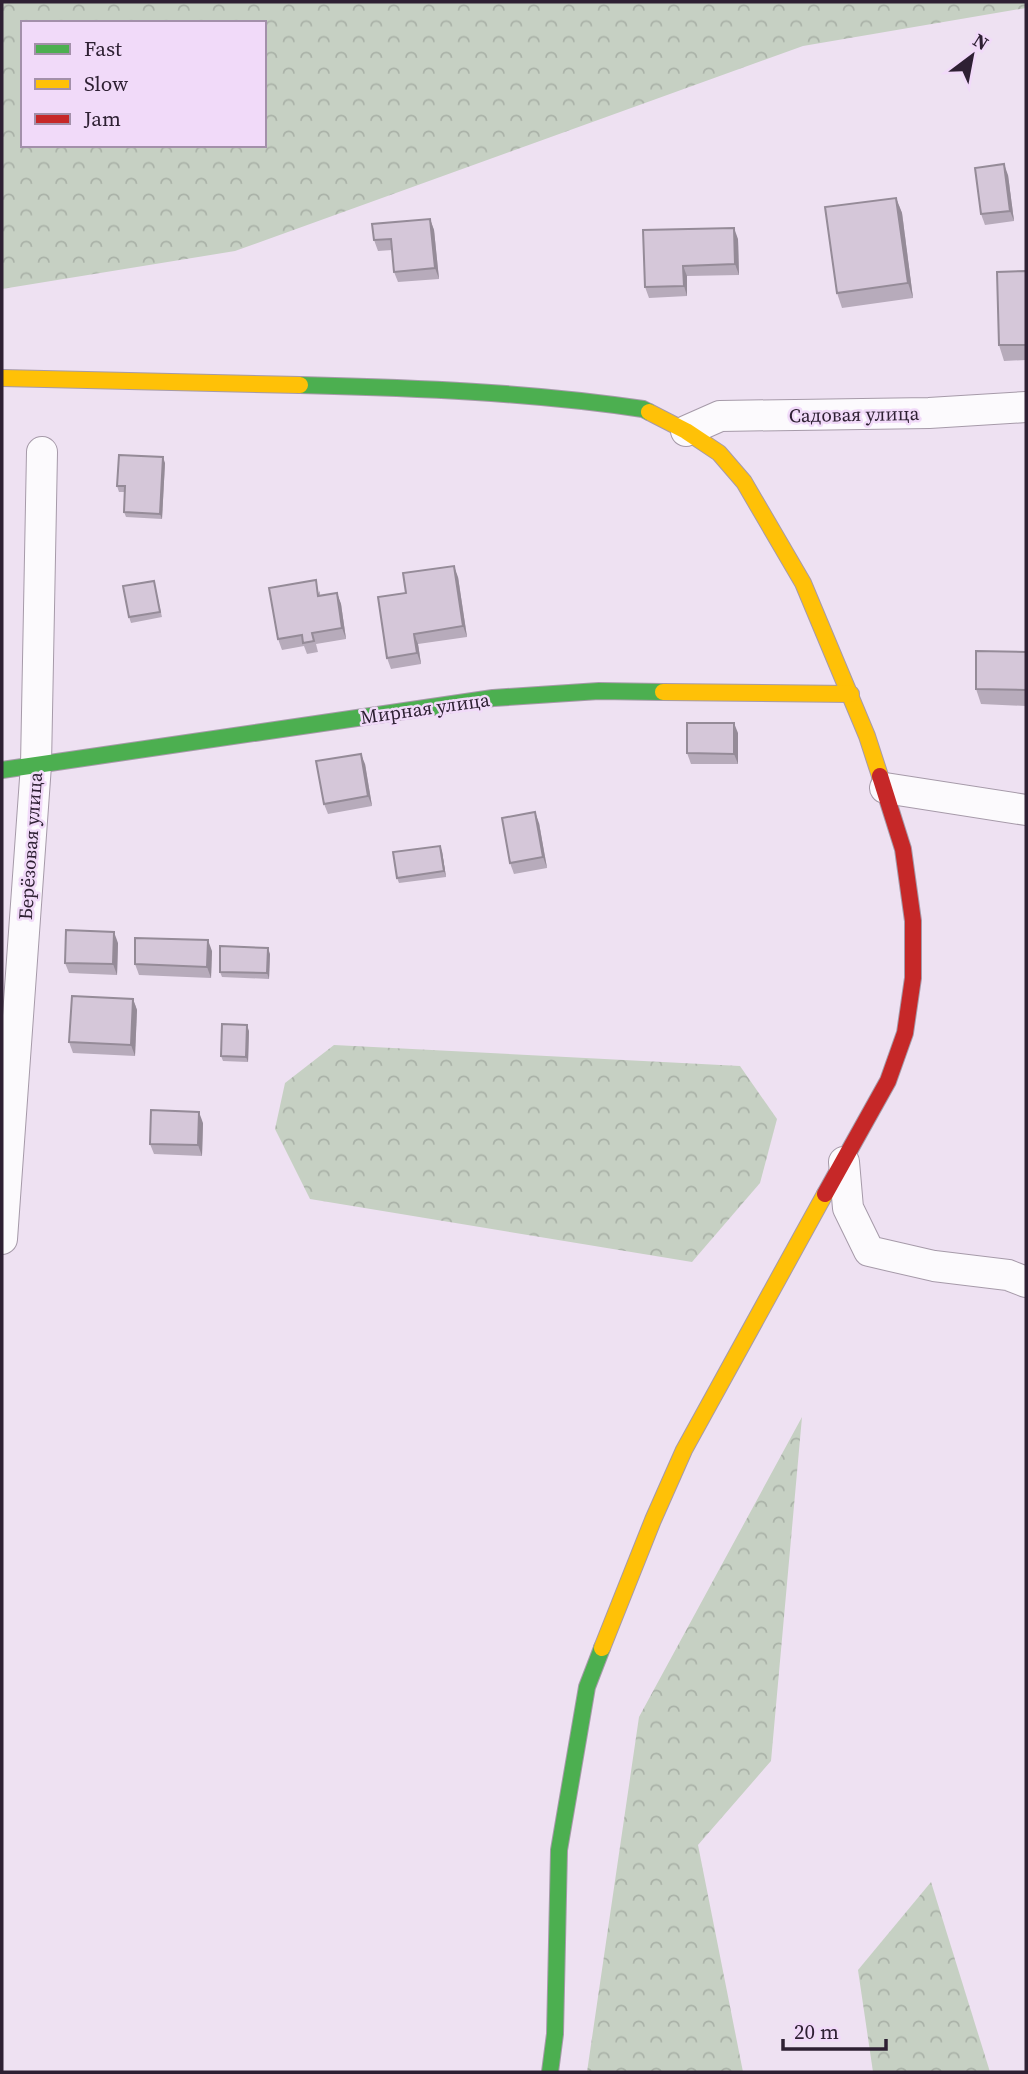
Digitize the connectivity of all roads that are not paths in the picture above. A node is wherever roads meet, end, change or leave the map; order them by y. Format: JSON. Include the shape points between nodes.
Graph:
{"nodes":[{"id":1,"x":2,"y":378,"type":"edge"},
{"id":2,"x":1026,"y":407,"type":"edge"},
{"id":3,"x":686,"y":431,"type":"junction"},
{"id":4,"x":42,"y":452,"type":"dead end"},
{"id":5,"x":851,"y":694,"type":"junction"},
{"id":6,"x":36,"y":765,"type":"junction"},
{"id":7,"x":2,"y":770,"type":"edge"},
{"id":8,"x":885,"y":788,"type":"junction"},
{"id":9,"x":1026,"y":810,"type":"edge"},
{"id":10,"x":844,"y":1162,"type":"junction"},
{"id":11,"x":2,"y":1239,"type":"edge"},
{"id":12,"x":1026,"y":1282,"type":"edge"},
{"id":13,"x":550,"y":2072,"type":"edge"}],
"edges":[{"from":1,"to":3,"type":"street","via":[[410,388],[595,402],[643,409]]},
{"from":2,"to":3,"type":"street","name":"Садовая улица","via":[[720,416]]},
{"from":3,"to":5,"type":"street","via":[[719,453],[744,482],[803,583]]},
{"from":4,"to":6,"type":"street","name":"Берёзовая улица"},
{"from":5,"to":6,"type":"street","name":"Мирная улица","via":[[599,691],[493,698]]},
{"from":5,"to":8,"type":"street"},
{"from":6,"to":7,"type":"street","name":"Мирная улица"},
{"from":6,"to":11,"type":"street","name":"Берёзовая улица"},
{"from":8,"to":9,"type":"street"},
{"from":8,"to":10,"type":"street","via":[[903,849],[913,921],[914,978],[905,1033],[888,1081]]},
{"from":10,"to":12,"type":"street","via":[[848,1208],[869,1251]]},
{"from":10,"to":13,"type":"street","via":[[684,1450],[587,1687],[559,1850]]}]}
